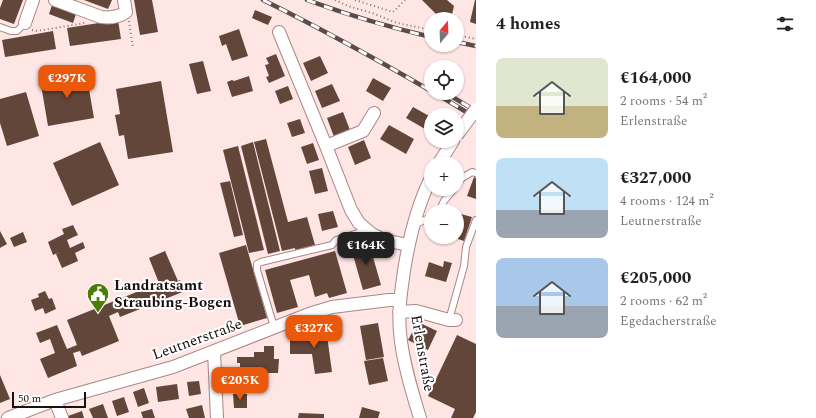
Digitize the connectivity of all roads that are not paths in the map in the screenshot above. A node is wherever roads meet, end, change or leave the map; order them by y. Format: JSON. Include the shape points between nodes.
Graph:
{"nodes":[{"id":1,"x":33,"y":0,"type":"edge"},
{"id":2,"x":55,"y":0,"type":"edge"},
{"id":3,"x":124,"y":0,"type":"edge"},
{"id":4,"x":23,"y":25,"type":"joint"},
{"id":5,"x":0,"y":27,"type":"edge"},
{"id":6,"x":279,"y":32,"type":"dead end"},
{"id":7,"x":476,"y":109,"type":"edge"},
{"id":8,"x":374,"y":113,"type":"dead end"},
{"id":9,"x":464,"y":125,"type":"edge"},
{"id":10,"x":326,"y":146,"type":"junction"},
{"id":11,"x":476,"y":173,"type":"edge"},
{"id":12,"x":464,"y":177,"type":"edge"},
{"id":13,"x":424,"y":194,"type":"edge"},
{"id":14,"x":424,"y":220,"type":"edge"},
{"id":15,"x":476,"y":220,"type":"edge"},
{"id":16,"x":412,"y":225,"type":"junction"},
{"id":17,"x":367,"y":230,"type":"junction"},
{"id":18,"x":408,"y":246,"type":"junction"},
{"id":19,"x":399,"y":306,"type":"junction"},
{"id":20,"x":453,"y":320,"type":"joint"},
{"id":21,"x":274,"y":327,"type":"junction"},
{"id":22,"x":214,"y":351,"type":"junction"},
{"id":23,"x":55,"y":400,"type":"junction"},
{"id":24,"x":8,"y":418,"type":"edge"},
{"id":25,"x":62,"y":418,"type":"edge"},
{"id":26,"x":217,"y":418,"type":"edge"},
{"id":27,"x":420,"y":418,"type":"edge"}],
"edges":[{"from":1,"to":4,"type":"street"},
{"from":2,"to":3,"type":"street","via":[[107,18],[126,12]]},
{"from":4,"to":5,"type":"lane","via":[[18,31]]},
{"from":6,"to":10,"type":"street"},
{"from":7,"to":9,"type":"street","bridge":true},
{"from":8,"to":10,"type":"street","via":[[362,131]]},
{"from":10,"to":17,"type":"street","via":[[351,210]]},
{"from":11,"to":12,"type":"lane","via":[[472,172]]},
{"from":13,"to":16,"type":"street","name":"Erlenstraße"},
{"from":14,"to":16,"type":"lane"},
{"from":15,"to":20,"type":"lane","via":[[466,247]]},
{"from":16,"to":18,"type":"street","name":"Erlenstraße"},
{"from":17,"to":18,"type":"street","via":[[384,240]]},
{"from":17,"to":21,"type":"lane","via":[[336,240],[332,245],[257,264]]},
{"from":18,"to":19,"type":"street","name":"Erlenstraße"},
{"from":19,"to":20,"type":"street","name":"Leutnerstraße"},
{"from":19,"to":21,"type":"street","name":"Leutnerstraße","via":[[389,300],[332,307]]},
{"from":19,"to":27,"type":"street","name":"Erlenstraße","via":[[400,334]]},
{"from":21,"to":22,"type":"street","name":"Leutnerstraße"},
{"from":22,"to":23,"type":"street","name":"Leutnerstraße","via":[[173,367]]},
{"from":22,"to":26,"type":"street"},
{"from":23,"to":24,"type":"street","name":"Leutnerstraße"},
{"from":23,"to":25,"type":"street"}]}
